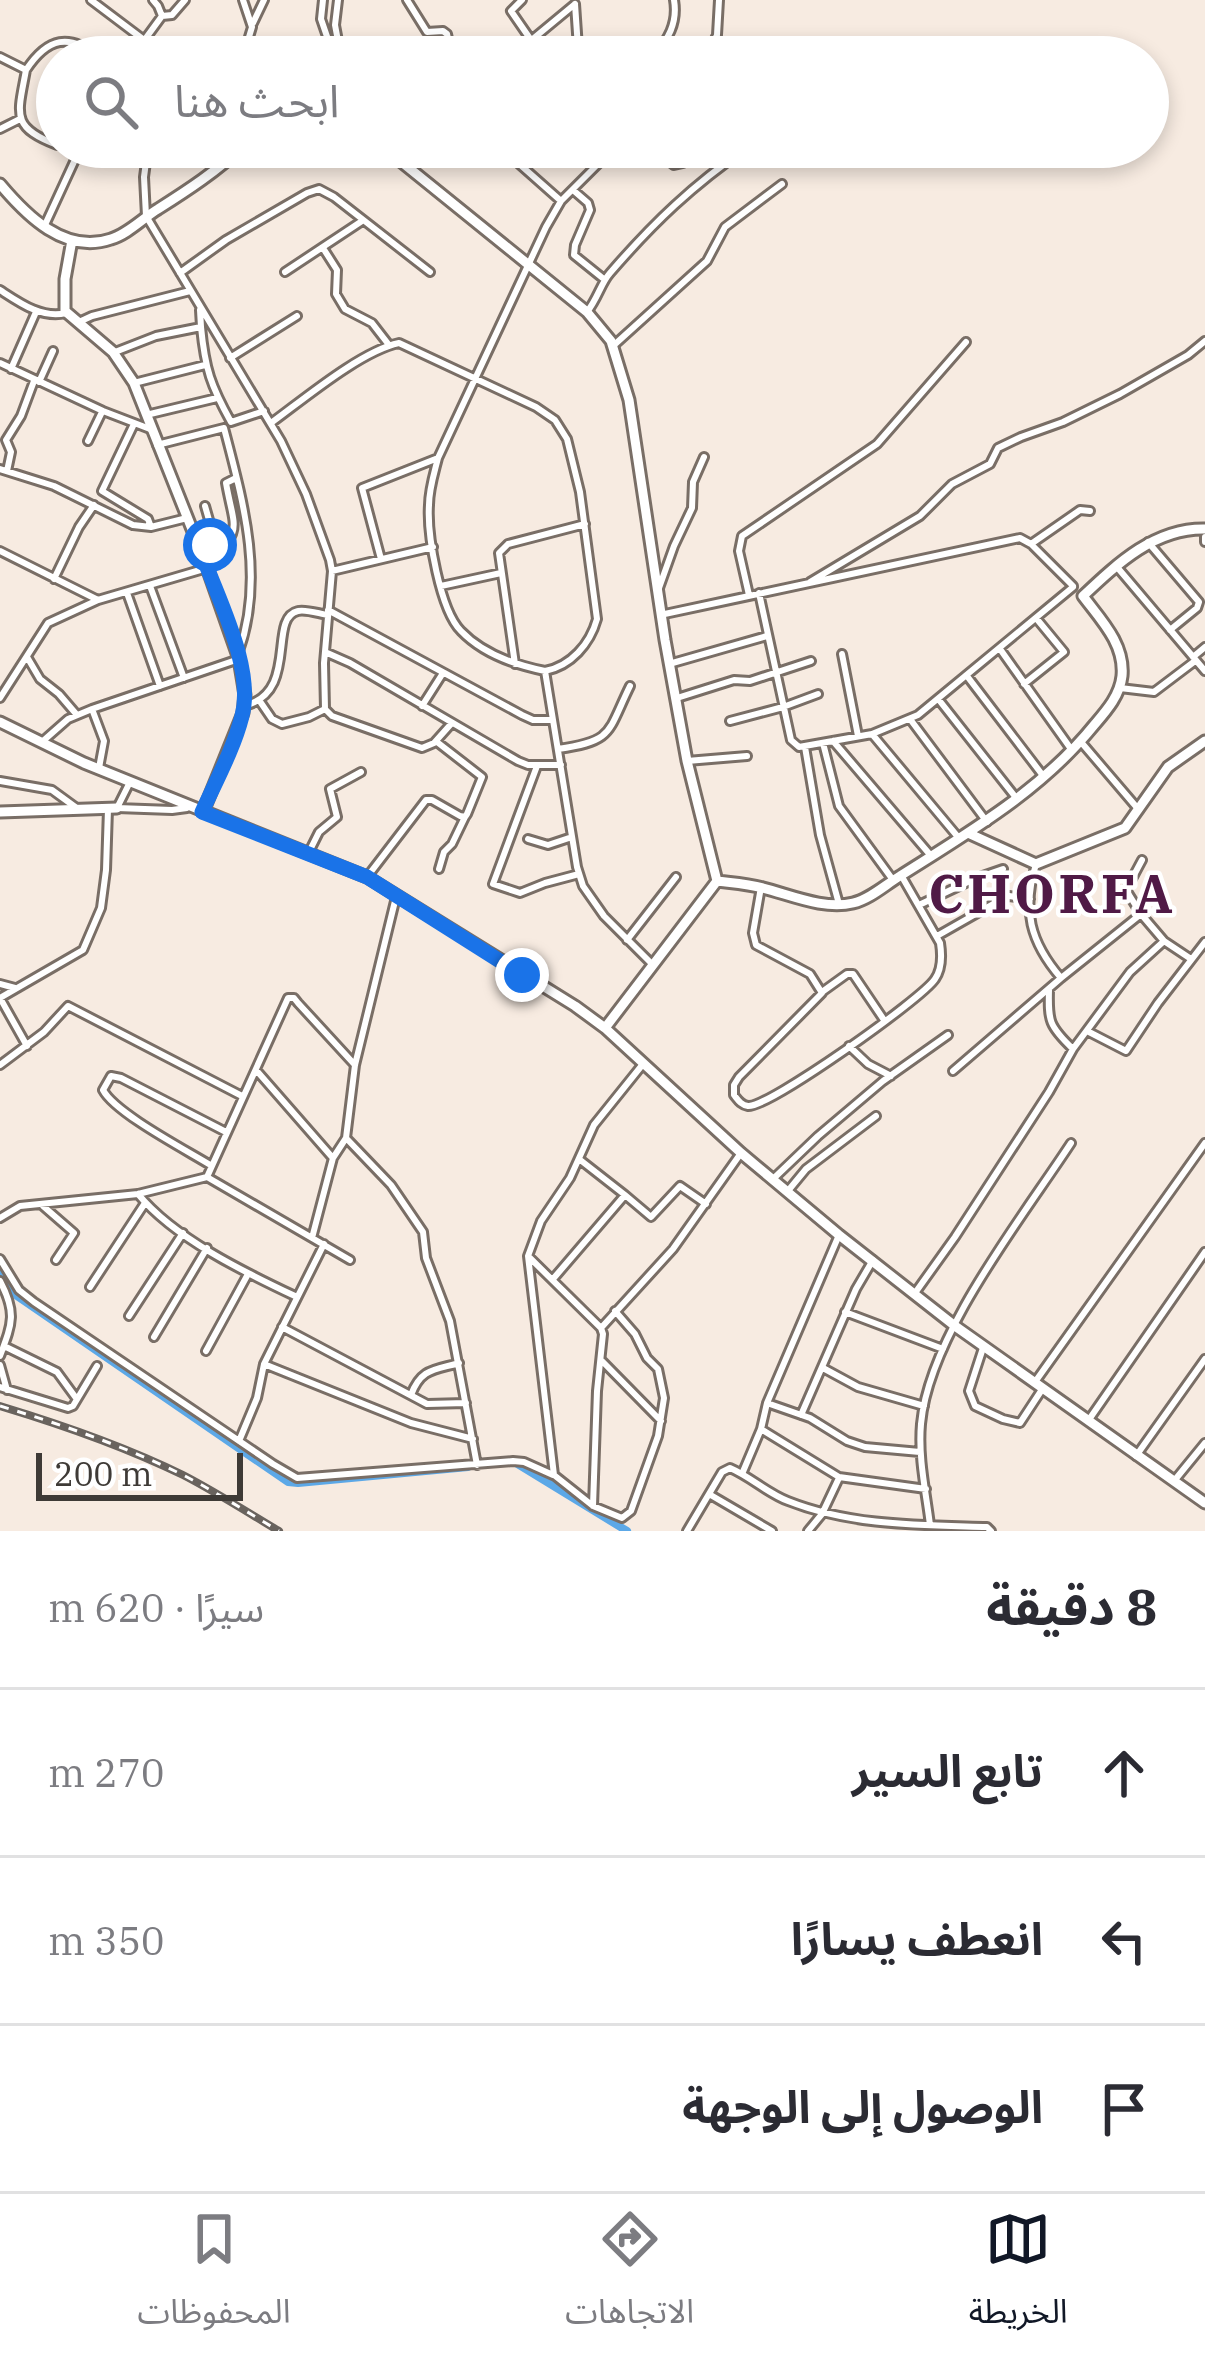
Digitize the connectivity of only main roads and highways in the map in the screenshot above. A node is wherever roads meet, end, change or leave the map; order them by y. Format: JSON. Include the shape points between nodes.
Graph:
{"nodes":[{"id":1,"x":216,"y":168,"type":"edge"},
{"id":2,"x":409,"y":168,"type":"edge"},
{"id":3,"x":0,"y":184,"type":"edge"},
{"id":4,"x":72,"y":239,"type":"junction"},
{"id":5,"x":1205,"y":536,"type":"edge"},
{"id":6,"x":0,"y":722,"type":"edge"},
{"id":7,"x":1205,"y":741,"type":"edge"},
{"id":8,"x":112,"y":808,"type":"road end"},
{"id":9,"x":0,"y":812,"type":"edge"},
{"id":10,"x":202,"y":812,"type":"junction"},
{"id":11,"x":965,"y":837,"type":"junction"},
{"id":12,"x":717,"y":881,"type":"junction"},
{"id":13,"x":605,"y":1028,"type":"junction"},
{"id":14,"x":1205,"y":1503,"type":"edge"}],
"edges":[{"from":1,"to":4,"type":"main road","via":[[124,233]]},
{"from":2,"to":12,"type":"main road","via":[[587,312],[613,346],[629,400],[687,761]]},
{"from":3,"to":4,"type":"main road","via":[[24,212]]},
{"from":4,"to":10,"type":"main road","via":[[63,305],[134,383],[238,657],[244,706]]},
{"from":5,"to":11,"type":"main road","via":[[1168,532],[1083,596],[1121,658],[1120,688],[1044,777]]},
{"from":6,"to":10,"type":"main road"},
{"from":7,"to":11,"type":"main road","via":[[1168,767],[1116,834],[1036,864]]},
{"from":8,"to":9,"type":"main road"},
{"from":10,"to":13,"type":"main road","via":[[367,877]]},
{"from":11,"to":12,"type":"main road","via":[[866,898],[839,904]]},
{"from":12,"to":13,"type":"main road"},
{"from":13,"to":14,"type":"main road","via":[[839,1235]]}]}
